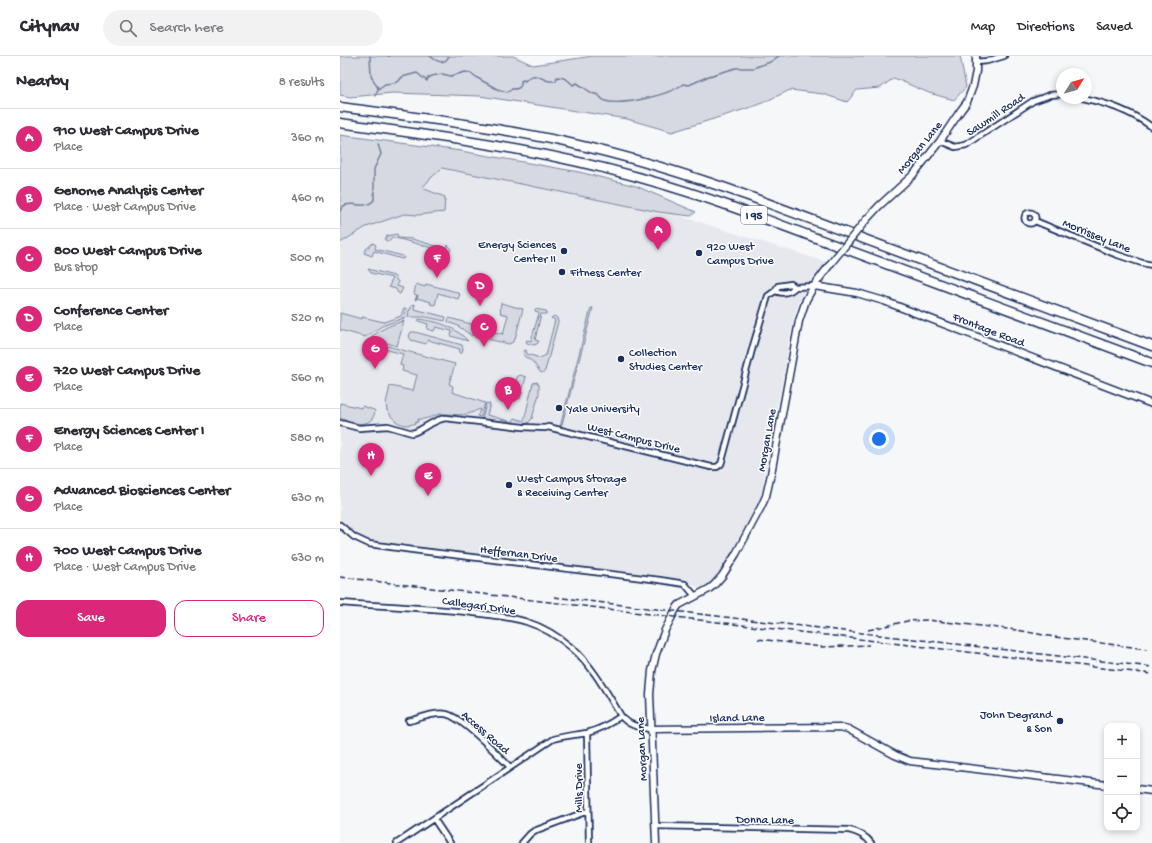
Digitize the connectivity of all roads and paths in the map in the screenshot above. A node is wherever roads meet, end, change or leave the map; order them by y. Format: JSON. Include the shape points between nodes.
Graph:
{"nodes":[{"id":1,"x":1004,"y":56,"type":"edge"},
{"id":2,"x":976,"y":59,"type":"edge"},
{"id":3,"x":1056,"y":94,"type":"edge"},
{"id":4,"x":1092,"y":100,"type":"edge"},
{"id":5,"x":340,"y":107,"type":"edge"},
{"id":6,"x":340,"y":123,"type":"edge"},
{"id":7,"x":1152,"y":127,"type":"edge"},
{"id":8,"x":940,"y":141,"type":"junction"},
{"id":9,"x":1035,"y":220,"type":"dead end"},
{"id":10,"x":1152,"y":265,"type":"edge"},
{"id":11,"x":814,"y":286,"type":"junction"},
{"id":12,"x":795,"y":288,"type":"junction"},
{"id":13,"x":774,"y":291,"type":"junction"},
{"id":14,"x":1152,"y":346,"type":"edge"},
{"id":15,"x":1152,"y":363,"type":"edge"},
{"id":16,"x":1152,"y":404,"type":"edge"},
{"id":17,"x":340,"y":423,"type":"edge"},
{"id":18,"x":340,"y":525,"type":"edge"},
{"id":19,"x":695,"y":596,"type":"junction"},
{"id":20,"x":340,"y":603,"type":"edge"},
{"id":21,"x":621,"y":716,"type":"junction"},
{"id":22,"x":409,"y":721,"type":"dead end"},
{"id":23,"x":650,"y":729,"type":"junction"},
{"id":24,"x":587,"y":733,"type":"junction"},
{"id":25,"x":510,"y":767,"type":"junction"},
{"id":26,"x":1104,"y":785,"type":"edge"},
{"id":27,"x":1140,"y":789,"type":"edge"},
{"id":28,"x":1152,"y":791,"type":"edge"},
{"id":29,"x":588,"y":811,"type":"junction"},
{"id":30,"x":434,"y":819,"type":"junction"},
{"id":31,"x":655,"y":826,"type":"junction"},
{"id":32,"x":398,"y":843,"type":"edge"},
{"id":33,"x":450,"y":843,"type":"edge"},
{"id":34,"x":522,"y":843,"type":"edge"},
{"id":35,"x":589,"y":843,"type":"edge"},
{"id":36,"x":656,"y":843,"type":"edge"},
{"id":37,"x":871,"y":843,"type":"edge"}],
"edges":[{"from":1,"to":2,"type":"street","via":[[987,61]]},
{"from":2,"to":8,"type":"street","name":"Morgan Lane","via":[[971,93]]},
{"from":3,"to":8,"type":"street","name":"Sawmill Road","via":[[1033,101],[966,145],[955,147]]},
{"from":4,"to":7,"type":"street","via":[[1118,107]]},
{"from":5,"to":14,"type":"highway","number":"I 95","via":[[527,135],[603,151],[665,168],[757,199]]},
{"from":6,"to":15,"type":"highway","number":"I 95","via":[[520,150],[584,163],[666,185],[777,223]]},
{"from":8,"to":11,"type":"street","name":"Morgan Lane","bridge":true,"via":[[913,175],[866,220]]},
{"from":9,"to":10,"type":"street","name":"Morrissey Lane","via":[[1115,254]]},
{"from":11,"to":12,"type":"street"},
{"from":11,"to":16,"type":"street","name":"Frontage Road","via":[[857,293],[884,301]]},
{"from":11,"to":19,"type":"street","name":"Morgan Lane","via":[[799,321],[766,496],[722,576],[714,585]]},
{"from":12,"to":13,"type":"street","via":[[782,293]]},
{"from":12,"to":13,"type":"street","via":[[791,284],[781,285]]},
{"from":13,"to":17,"type":"street","name":"West Campus Drive","via":[[768,296],[722,461],[717,467],[548,427],[523,427],[445,418],[412,433],[388,426],[359,428]]},
{"from":18,"to":19,"type":"street","name":"Heffernan Drive","via":[[354,537],[369,544],[673,582],[685,584]]},
{"from":19,"to":23,"type":"street","name":"Morgan Lane","via":[[676,609],[656,654],[650,682]]},
{"from":20,"to":21,"type":"street","name":"Callegari Drive","via":[[438,609],[509,617],[528,622],[559,639],[582,658],[594,672]]},
{"from":21,"to":23,"type":"street","name":"Island Lane","via":[[632,725]]},
{"from":21,"to":24,"type":"street"},
{"from":22,"to":25,"type":"street","name":"Access Road","via":[[447,714],[462,722]]},
{"from":23,"to":26,"type":"street","name":"Island Lane","via":[[840,727],[910,761]]},
{"from":23,"to":31,"type":"street","name":"Morgan Lane"},
{"from":24,"to":25,"type":"street","via":[[553,739]]},
{"from":24,"to":29,"type":"street","name":"Mills Drive"},
{"from":25,"to":30,"type":"street"},
{"from":27,"to":28,"type":"street"},
{"from":29,"to":34,"type":"street","via":[[534,831]]},
{"from":29,"to":35,"type":"street","name":"Mills Drive"},
{"from":30,"to":32,"type":"street"},
{"from":30,"to":33,"type":"street"},
{"from":31,"to":36,"type":"street","name":"Morgan Lane"},
{"from":31,"to":37,"type":"street","name":"Donna Lane","via":[[849,830],[864,836]]}]}
